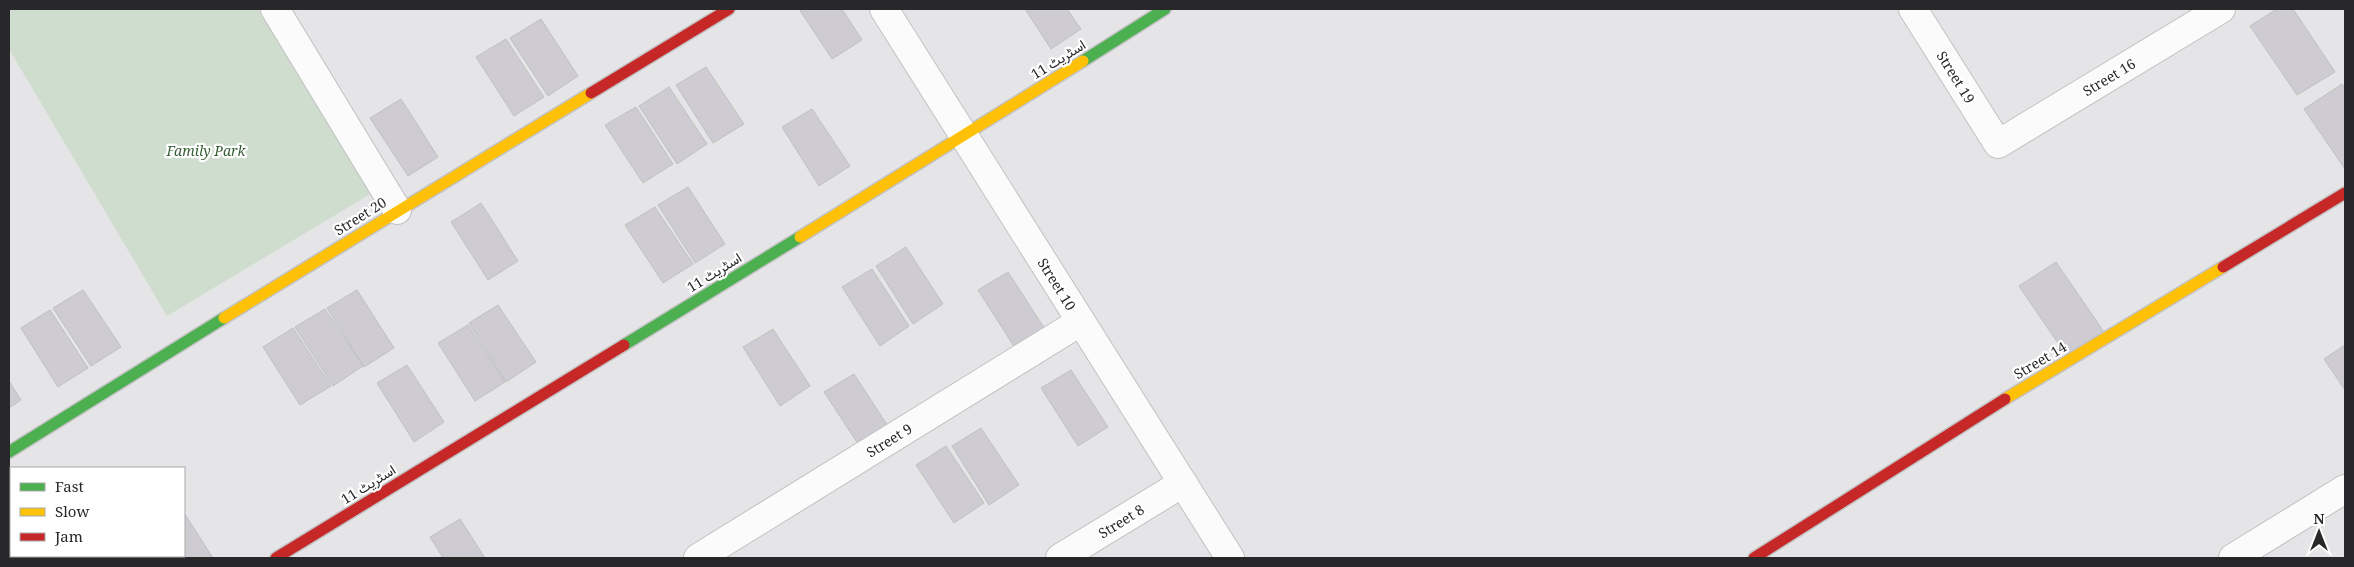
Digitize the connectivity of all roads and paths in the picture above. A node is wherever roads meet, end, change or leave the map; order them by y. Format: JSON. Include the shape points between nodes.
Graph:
{"nodes":[{"id":1,"x":729,"y":9,"type":"edge"},
{"id":2,"x":884,"y":9,"type":"edge"},
{"id":3,"x":1165,"y":9,"type":"edge"},
{"id":4,"x":1914,"y":9,"type":"edge"},
{"id":5,"x":2221,"y":9,"type":"edge"},
{"id":6,"x":278,"y":10,"type":"edge"},
{"id":7,"x":2185,"y":18,"type":"edge"},
{"id":8,"x":965,"y":135,"type":"junction"},
{"id":9,"x":1998,"y":144,"type":"joint"},
{"id":10,"x":2345,"y":193,"type":"edge"},
{"id":11,"x":397,"y":210,"type":"junction"},
{"id":12,"x":1080,"y":322,"type":"junction"},
{"id":13,"x":9,"y":452,"type":"edge"},
{"id":14,"x":1183,"y":483,"type":"junction"},
{"id":15,"x":2345,"y":489,"type":"edge"},
{"id":16,"x":2262,"y":551,"type":"edge"},
{"id":17,"x":276,"y":558,"type":"edge"},
{"id":18,"x":698,"y":558,"type":"edge"},
{"id":19,"x":1060,"y":558,"type":"edge"},
{"id":20,"x":1230,"y":558,"type":"edge"},
{"id":21,"x":1754,"y":558,"type":"edge"},
{"id":22,"x":2234,"y":558,"type":"edge"}],
"edges":[{"from":1,"to":11,"type":"street","name":"Street 20"},
{"from":2,"to":8,"type":"street","name":"Street 10"},
{"from":3,"to":8,"type":"street","name":"اسٹریٹ 11"},
{"from":4,"to":9,"type":"street","name":"Street 19"},
{"from":5,"to":7,"type":"street","name":"Street 16"},
{"from":6,"to":11,"type":"street"},
{"from":7,"to":9,"type":"street","name":"Street 16"},
{"from":8,"to":12,"type":"street","name":"Street 10"},
{"from":8,"to":17,"type":"street","name":"اسٹریٹ 11"},
{"from":10,"to":21,"type":"street","name":"Street 14","via":[[1964,424]]},
{"from":11,"to":13,"type":"street","name":"Street 20"},
{"from":12,"to":14,"type":"street","name":"Street 10"},
{"from":12,"to":18,"type":"street","name":"Street 9"},
{"from":14,"to":19,"type":"street","name":"Street 8"},
{"from":14,"to":20,"type":"street","name":"Street 10"},
{"from":15,"to":16,"type":"street"},
{"from":16,"to":22,"type":"street"}]}
